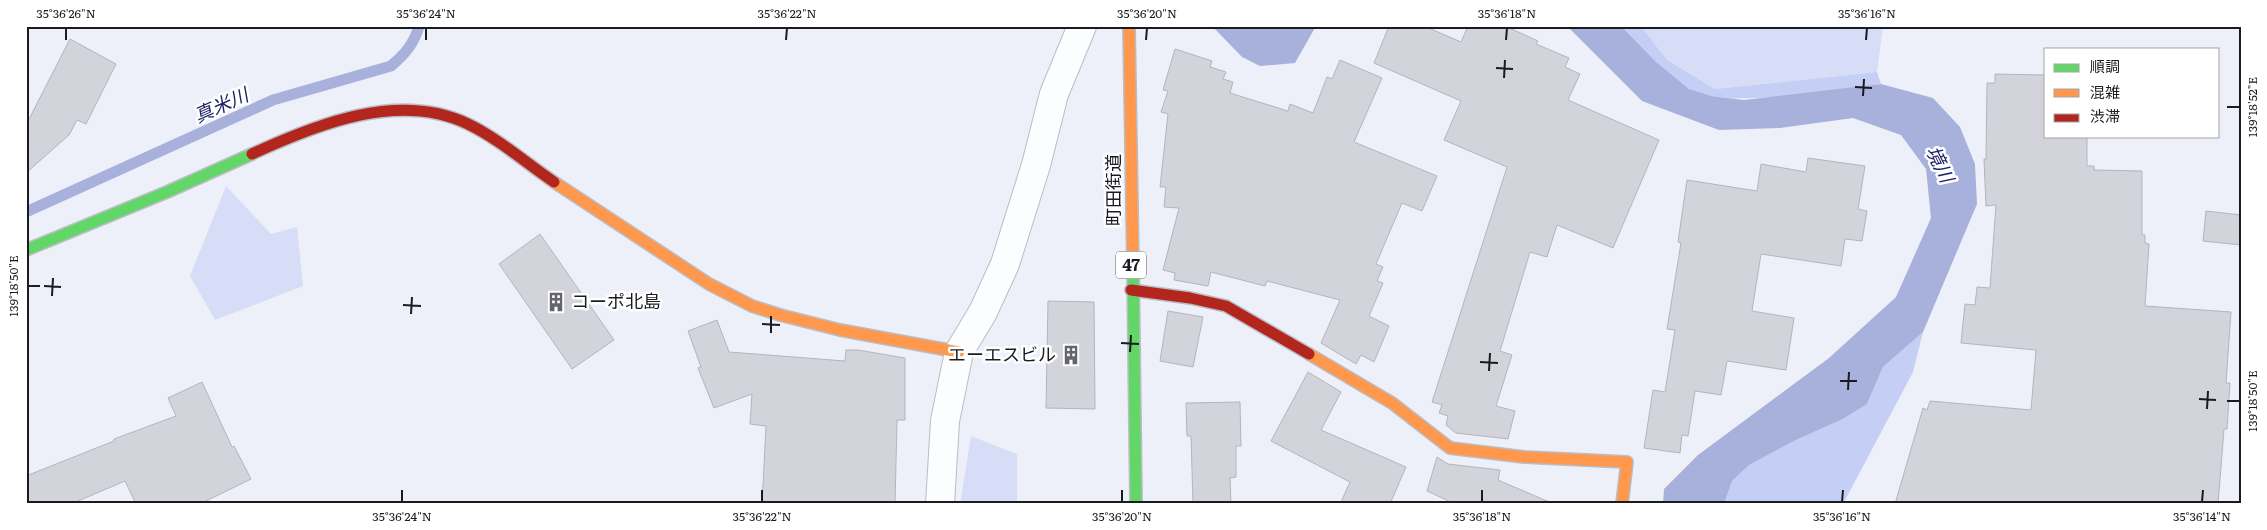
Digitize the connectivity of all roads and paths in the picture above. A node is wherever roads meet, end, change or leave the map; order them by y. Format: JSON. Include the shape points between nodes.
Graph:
{"nodes":[{"id":1,"x":1082,"y":26,"type":"edge"},
{"id":2,"x":1129,"y":26,"type":"edge"},
{"id":3,"x":26,"y":250,"type":"edge"},
{"id":4,"x":1131,"y":290,"type":"junction"},
{"id":5,"x":959,"y":352,"type":"junction"},
{"id":6,"x":940,"y":504,"type":"edge"},
{"id":7,"x":1136,"y":504,"type":"edge"},
{"id":8,"x":1622,"y":504,"type":"edge"}],
"edges":[{"from":1,"to":5,"type":"street","via":[[1054,94],[1005,264],[983,312]]},
{"from":2,"to":4,"type":"street","name":"町田街道","number":"47"},
{"from":3,"to":5,"type":"street","via":[[328,122],[389,111],[425,110],[465,121],[496,139],[552,182],[724,293],[756,307],[824,326]]},
{"from":4,"to":7,"type":"street","name":"町田街道","number":"47"},
{"from":4,"to":8,"type":"street","via":[[1226,306],[1392,402],[1450,448],[1524,457],[1626,462]]},
{"from":5,"to":6,"type":"street","via":[[945,421]]}]}
